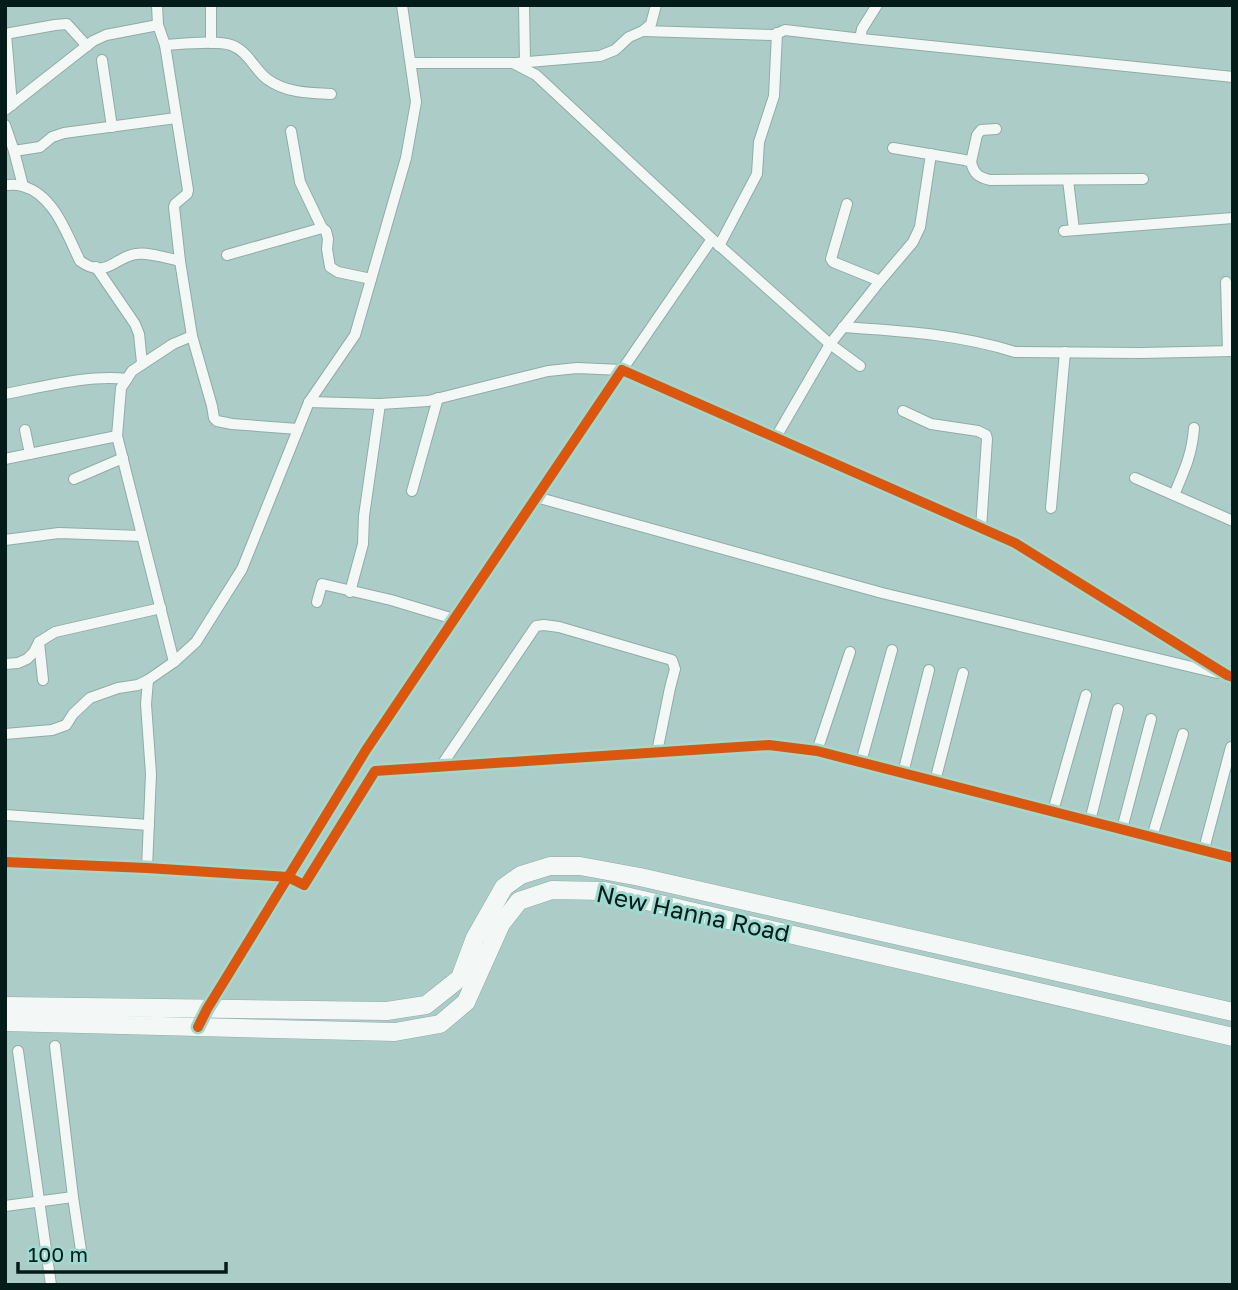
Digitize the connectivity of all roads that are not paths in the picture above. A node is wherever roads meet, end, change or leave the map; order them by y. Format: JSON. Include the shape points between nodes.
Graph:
{"nodes":[{"id":1,"x":157,"y":5,"type":"edge"},
{"id":2,"x":211,"y":5,"type":"edge"},
{"id":3,"x":402,"y":5,"type":"edge"},
{"id":4,"x":524,"y":5,"type":"edge"},
{"id":5,"x":656,"y":5,"type":"edge"},
{"id":6,"x":877,"y":5,"type":"edge"},
{"id":7,"x":158,"y":25,"type":"junction"},
{"id":8,"x":643,"y":31,"type":"junction"},
{"id":9,"x":777,"y":33,"type":"junction"},
{"id":10,"x":6,"y":34,"type":"edge"},
{"id":11,"x":862,"y":38,"type":"junction"},
{"id":12,"x":211,"y":43,"type":"junction"},
{"id":13,"x":165,"y":45,"type":"junction"},
{"id":14,"x":87,"y":46,"type":"junction"},
{"id":15,"x":102,"y":60,"type":"dead end"},
{"id":16,"x":411,"y":63,"type":"junction"},
{"id":17,"x":519,"y":63,"type":"junction"},
{"id":18,"x":1233,"y":77,"type":"edge"},
{"id":19,"x":331,"y":94,"type":"dead end"},
{"id":20,"x":9,"y":107,"type":"edge"},
{"id":21,"x":176,"y":118,"type":"junction"},
{"id":22,"x":5,"y":125,"type":"edge"},
{"id":23,"x":112,"y":127,"type":"junction"},
{"id":24,"x":996,"y":129,"type":"dead end"},
{"id":25,"x":290,"y":131,"type":"dead end"},
{"id":26,"x":893,"y":148,"type":"dead end"},
{"id":27,"x":14,"y":151,"type":"junction"},
{"id":28,"x":931,"y":154,"type":"junction"},
{"id":29,"x":971,"y":162,"type":"junction"},
{"id":30,"x":1143,"y":179,"type":"dead end"},
{"id":31,"x":1068,"y":180,"type":"junction"},
{"id":32,"x":5,"y":185,"type":"edge"},
{"id":33,"x":23,"y":186,"type":"junction"},
{"id":34,"x":847,"y":204,"type":"dead end"},
{"id":35,"x":1233,"y":218,"type":"edge"},
{"id":36,"x":322,"y":228,"type":"junction"},
{"id":37,"x":715,"y":243,"type":"junction"},
{"id":38,"x":227,"y":255,"type":"dead end"},
{"id":39,"x":180,"y":261,"type":"junction"},
{"id":40,"x":96,"y":267,"type":"junction"},
{"id":41,"x":371,"y":279,"type":"junction"},
{"id":42,"x":880,"y":281,"type":"junction"},
{"id":43,"x":1226,"y":282,"type":"dead end"},
{"id":44,"x":843,"y":327,"type":"junction"},
{"id":45,"x":192,"y":336,"type":"junction"},
{"id":46,"x":830,"y":344,"type":"junction"},
{"id":47,"x":1231,"y":351,"type":"edge"},
{"id":48,"x":1065,"y":352,"type":"junction"},
{"id":49,"x":142,"y":363,"type":"junction"},
{"id":50,"x":860,"y":366,"type":"dead end"},
{"id":51,"x":622,"y":370,"type":"junction"},
{"id":52,"x":127,"y":379,"type":"junction"},
{"id":53,"x":5,"y":394,"type":"edge"},
{"id":54,"x":438,"y":398,"type":"junction"},
{"id":55,"x":309,"y":402,"type":"junction"},
{"id":56,"x":380,"y":404,"type":"junction"},
{"id":57,"x":903,"y":411,"type":"dead end"},
{"id":58,"x":1194,"y":428,"type":"dead end"},
{"id":59,"x":298,"y":429,"type":"junction"},
{"id":60,"x":25,"y":430,"type":"dead end"},
{"id":61,"x":117,"y":436,"type":"junction"},
{"id":62,"x":776,"y":437,"type":"junction"},
{"id":63,"x":30,"y":454,"type":"junction"},
{"id":64,"x":123,"y":458,"type":"junction"},
{"id":65,"x":5,"y":459,"type":"edge"},
{"id":66,"x":1135,"y":478,"type":"dead end"},
{"id":67,"x":74,"y":480,"type":"dead end"},
{"id":68,"x":412,"y":491,"type":"dead end"},
{"id":69,"x":1174,"y":495,"type":"junction"},
{"id":70,"x":536,"y":497,"type":"junction"},
{"id":71,"x":1051,"y":508,"type":"dead end"},
{"id":72,"x":1233,"y":521,"type":"edge"},
{"id":73,"x":981,"y":528,"type":"junction"},
{"id":74,"x":142,"y":536,"type":"junction"},
{"id":75,"x":5,"y":540,"type":"edge"},
{"id":76,"x":350,"y":592,"type":"junction"},
{"id":77,"x":317,"y":602,"type":"dead end"},
{"id":78,"x":161,"y":608,"type":"junction"},
{"id":79,"x":454,"y":619,"type":"junction"},
{"id":80,"x":39,"y":642,"type":"junction"},
{"id":81,"x":892,"y":650,"type":"dead end"},
{"id":82,"x":849,"y":652,"type":"dead end"},
{"id":83,"x":174,"y":662,"type":"junction"},
{"id":84,"x":5,"y":664,"type":"edge"},
{"id":85,"x":929,"y":670,"type":"dead end"},
{"id":86,"x":963,"y":673,"type":"dead end"},
{"id":87,"x":1230,"y":676,"type":"edge"},
{"id":88,"x":43,"y":680,"type":"dead end"},
{"id":89,"x":148,"y":680,"type":"junction"},
{"id":90,"x":1086,"y":695,"type":"dead end"},
{"id":91,"x":1118,"y":709,"type":"dead end"},
{"id":92,"x":1151,"y":719,"type":"dead end"},
{"id":93,"x":1183,"y":733,"type":"dead end"},
{"id":94,"x":5,"y":734,"type":"edge"},
{"id":95,"x":1231,"y":747,"type":"dead end"},
{"id":96,"x":817,"y":751,"type":"junction"},
{"id":97,"x":657,"y":752,"type":"junction"},
{"id":98,"x":861,"y":762,"type":"junction"},
{"id":99,"x":441,"y":766,"type":"junction"},
{"id":100,"x":902,"y":773,"type":"junction"},
{"id":101,"x":936,"y":781,"type":"junction"},
{"id":102,"x":1053,"y":811,"type":"junction"},
{"id":103,"x":5,"y":815,"type":"edge"},
{"id":104,"x":1090,"y":821,"type":"junction"},
{"id":105,"x":149,"y":825,"type":"junction"},
{"id":106,"x":1122,"y":829,"type":"junction"},
{"id":107,"x":1152,"y":837,"type":"junction"},
{"id":108,"x":1204,"y":849,"type":"junction"},
{"id":109,"x":1233,"y":858,"type":"edge"},
{"id":110,"x":5,"y":862,"type":"edge"},
{"id":111,"x":147,"y":868,"type":"junction"},
{"id":112,"x":288,"y":877,"type":"junction"},
{"id":113,"x":5,"y":1006,"type":"edge"},
{"id":114,"x":207,"y":1009,"type":"junction"},
{"id":115,"x":1233,"y":1012,"type":"edge"},
{"id":116,"x":5,"y":1022,"type":"edge"},
{"id":117,"x":198,"y":1027,"type":"junction"},
{"id":118,"x":1233,"y":1037,"type":"edge"},
{"id":119,"x":55,"y":1046,"type":"dead end"},
{"id":120,"x":18,"y":1051,"type":"dead end"},
{"id":121,"x":73,"y":1196,"type":"junction"},
{"id":122,"x":38,"y":1202,"type":"junction"},
{"id":123,"x":5,"y":1206,"type":"edge"},
{"id":124,"x":82,"y":1257,"type":"dead end"},
{"id":125,"x":51,"y":1285,"type":"edge"}],
"edges":[{"from":1,"to":7,"type":"street"},
{"from":2,"to":12,"type":"street"},
{"from":3,"to":16,"type":"street"},
{"from":4,"to":17,"type":"street"},
{"from":5,"to":8,"type":"street","via":[[651,24]]},
{"from":6,"to":11,"type":"street","via":[[862,29]]},
{"from":7,"to":13,"type":"street"},
{"from":7,"to":14,"type":"street","via":[[106,36]]},
{"from":8,"to":9,"type":"street"},
{"from":8,"to":17,"type":"street","via":[[600,57]]},
{"from":9,"to":11,"type":"street"},
{"from":9,"to":37,"type":"street","via":[[774,96],[760,142],[757,174]]},
{"from":10,"to":14,"type":"street","via":[[67,24]]},
{"from":10,"to":20,"type":"street"},
{"from":11,"to":18,"type":"street"},
{"from":12,"to":13,"type":"street"},
{"from":12,"to":19,"type":"street","via":[[235,46],[266,79],[284,88]]},
{"from":13,"to":21,"type":"street"},
{"from":14,"to":20,"type":"street"},
{"from":15,"to":23,"type":"street"},
{"from":16,"to":17,"type":"street"},
{"from":16,"to":41,"type":"street","via":[[416,102],[408,147]]},
{"from":17,"to":37,"type":"street"},
{"from":21,"to":23,"type":"street"},
{"from":21,"to":39,"type":"street","via":[[187,190],[174,207]]},
{"from":22,"to":27,"type":"street"},
{"from":23,"to":27,"type":"street","via":[[64,134],[42,146]]},
{"from":24,"to":29,"type":"street","via":[[981,130],[977,135]]},
{"from":25,"to":36,"type":"street","via":[[300,182]]},
{"from":26,"to":28,"type":"street"},
{"from":27,"to":33,"type":"street"},
{"from":28,"to":29,"type":"street"},
{"from":28,"to":42,"type":"street","via":[[914,242]]},
{"from":29,"to":31,"type":"street","via":[[974,173],[990,180]]},
{"from":30,"to":31,"type":"street"},
{"from":31,"to":35,"type":"street","via":[[1069,230]]},
{"from":32,"to":33,"type":"street"},
{"from":33,"to":40,"type":"street","via":[[52,205],[80,261]]},
{"from":34,"to":42,"type":"street","via":[[832,262]]},
{"from":36,"to":38,"type":"street"},
{"from":36,"to":41,"type":"street","via":[[328,239],[330,267]]},
{"from":37,"to":46,"type":"street"},
{"from":37,"to":51,"type":"street"},
{"from":39,"to":40,"type":"street","via":[[140,253]]},
{"from":39,"to":45,"type":"street"},
{"from":40,"to":49,"type":"street","via":[[135,324]]},
{"from":41,"to":55,"type":"street","via":[[355,335]]},
{"from":42,"to":44,"type":"street"},
{"from":43,"to":47,"type":"street"},
{"from":44,"to":46,"type":"street"},
{"from":44,"to":48,"type":"street","via":[[933,334],[1015,352]]},
{"from":45,"to":49,"type":"street"},
{"from":45,"to":59,"type":"street","via":[[217,421]]},
{"from":46,"to":50,"type":"street"},
{"from":46,"to":62,"type":"street"},
{"from":47,"to":48,"type":"street"},
{"from":48,"to":71,"type":"street"},
{"from":49,"to":52,"type":"street"},
{"from":51,"to":54,"type":"street","via":[[548,371]]},
{"from":51,"to":62,"type":"street"},
{"from":51,"to":70,"type":"street"},
{"from":52,"to":53,"type":"street","via":[[90,379]]},
{"from":52,"to":61,"type":"street","via":[[121,388]]},
{"from":54,"to":56,"type":"street"},
{"from":54,"to":68,"type":"street"},
{"from":55,"to":56,"type":"street"},
{"from":55,"to":59,"type":"street"},
{"from":56,"to":76,"type":"street","via":[[363,544]]},
{"from":57,"to":73,"type":"street","via":[[931,424],[986,435]]},
{"from":58,"to":69,"type":"street","via":[[1193,448]]},
{"from":59,"to":83,"type":"street","via":[[243,569],[196,642]]},
{"from":60,"to":63,"type":"street"},
{"from":61,"to":63,"type":"street"},
{"from":61,"to":64,"type":"street"},
{"from":62,"to":73,"type":"street"},
{"from":63,"to":65,"type":"street"},
{"from":64,"to":67,"type":"street"},
{"from":64,"to":74,"type":"street"},
{"from":66,"to":69,"type":"street"},
{"from":69,"to":72,"type":"street"},
{"from":70,"to":79,"type":"street"},
{"from":70,"to":87,"type":"street","via":[[883,593]]},
{"from":73,"to":87,"type":"street","via":[[1015,543]]},
{"from":74,"to":75,"type":"street","via":[[59,533]]},
{"from":74,"to":78,"type":"street"},
{"from":76,"to":77,"type":"street","via":[[323,584]]},
{"from":76,"to":79,"type":"street"},
{"from":78,"to":80,"type":"street","via":[[55,632]]},
{"from":78,"to":83,"type":"street"},
{"from":79,"to":112,"type":"street"},
{"from":80,"to":84,"type":"street","via":[[27,659]]},
{"from":80,"to":88,"type":"street"},
{"from":81,"to":98,"type":"street"},
{"from":82,"to":96,"type":"street"},
{"from":83,"to":89,"type":"street"},
{"from":85,"to":100,"type":"street"},
{"from":86,"to":101,"type":"street"},
{"from":89,"to":94,"type":"street","via":[[90,698],[66,725]]},
{"from":89,"to":105,"type":"street"},
{"from":90,"to":102,"type":"street"},
{"from":91,"to":104,"type":"street"},
{"from":92,"to":106,"type":"street"},
{"from":93,"to":107,"type":"street"},
{"from":95,"to":108,"type":"street"},
{"from":96,"to":97,"type":"street","via":[[769,745]]},
{"from":96,"to":98,"type":"street"},
{"from":97,"to":99,"type":"street"},
{"from":97,"to":99,"type":"street","via":[[675,669],[672,660],[544,625],[536,626]]},
{"from":98,"to":100,"type":"street"},
{"from":99,"to":112,"type":"street","via":[[375,771],[304,885]]},
{"from":100,"to":101,"type":"street"},
{"from":101,"to":102,"type":"street"},
{"from":102,"to":104,"type":"street"},
{"from":103,"to":105,"type":"street"},
{"from":104,"to":106,"type":"street"},
{"from":105,"to":111,"type":"street"},
{"from":106,"to":107,"type":"street"},
{"from":107,"to":108,"type":"street"},
{"from":108,"to":109,"type":"street"},
{"from":110,"to":111,"type":"street"},
{"from":111,"to":112,"type":"street"},
{"from":112,"to":114,"type":"street"},
{"from":113,"to":114,"type":"main road","name":"New Hanna Road"},
{"from":114,"to":115,"type":"main road","name":"New Hanna Road","via":[[387,1011],[426,1005],[460,978],[475,938],[505,887],[522,875],[550,866],[580,866]]},
{"from":114,"to":117,"type":"street"},
{"from":116,"to":117,"type":"main road","name":"New Hanna Road"},
{"from":117,"to":118,"type":"main road","name":"New Hanna Road","via":[[395,1032],[440,1024],[466,1002],[501,925],[519,901],[552,890],[604,891]]},
{"from":119,"to":121,"type":"street"},
{"from":120,"to":122,"type":"street"},
{"from":121,"to":122,"type":"street"},
{"from":121,"to":124,"type":"street"},
{"from":122,"to":123,"type":"street"},
{"from":122,"to":125,"type":"street"}]}
